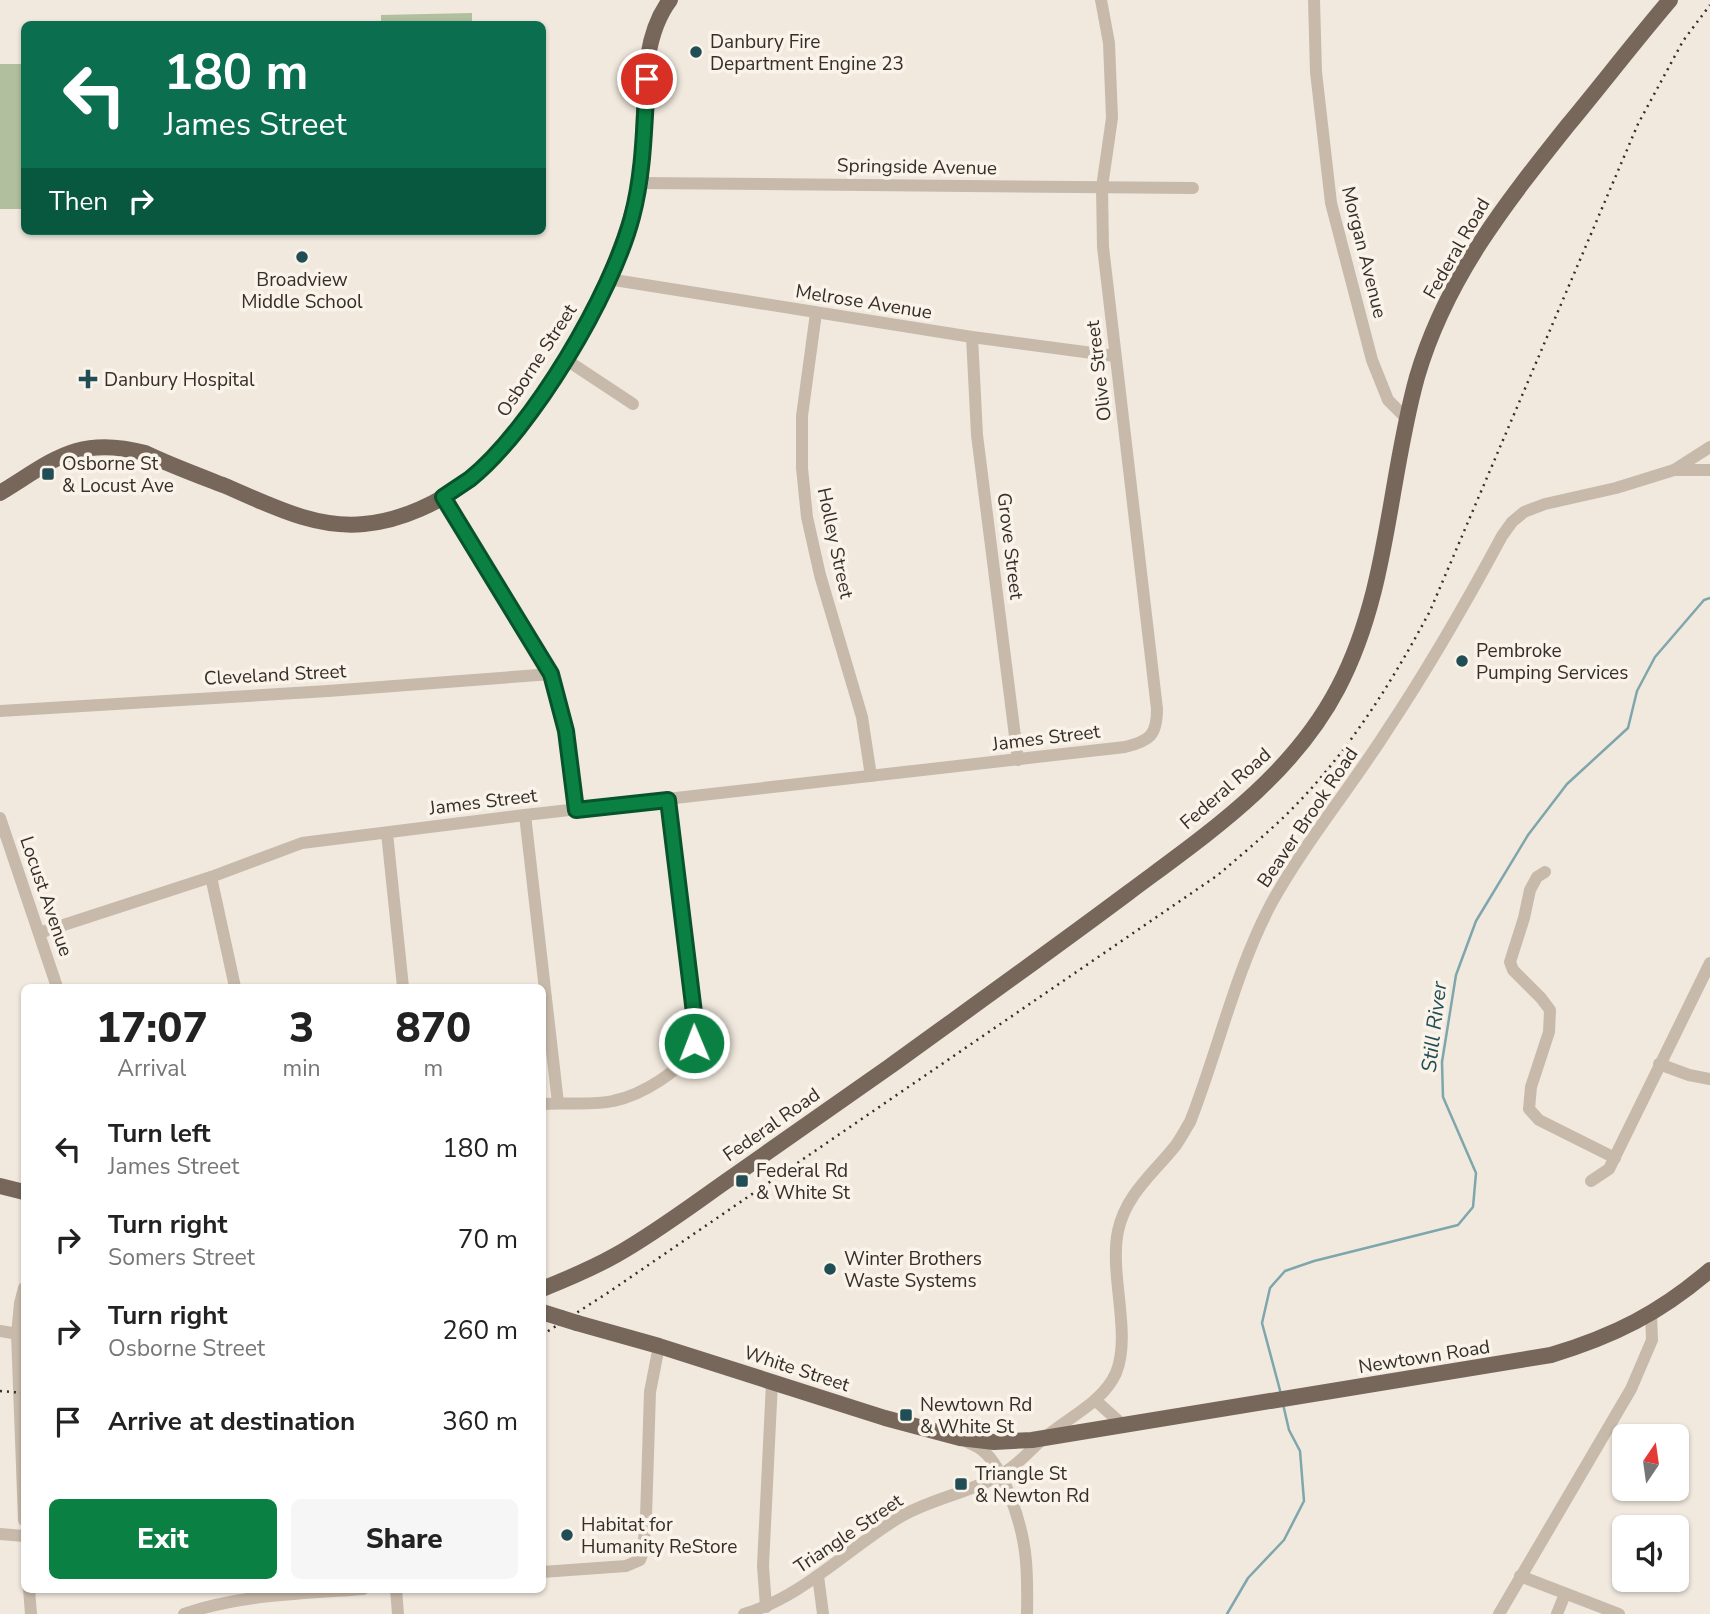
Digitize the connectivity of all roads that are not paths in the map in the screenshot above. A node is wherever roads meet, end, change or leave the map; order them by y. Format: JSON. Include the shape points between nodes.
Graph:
{"nodes":[{"id":1,"x":1101,"y":0,"type":"edge"},
{"id":2,"x":1314,"y":0,"type":"edge"},
{"id":3,"x":1670,"y":0,"type":"edge"},
{"id":4,"x":664,"y":3,"type":"edge"},
{"id":5,"x":640,"y":183,"type":"junction"},
{"id":6,"x":1102,"y":187,"type":"junction"},
{"id":7,"x":1193,"y":188,"type":"dead end"},
{"id":8,"x":608,"y":279,"type":"junction"},
{"id":9,"x":816,"y":313,"type":"junction"},
{"id":10,"x":972,"y":337,"type":"junction"},
{"id":11,"x":1115,"y":356,"type":"junction"},
{"id":12,"x":565,"y":359,"type":"junction"},
{"id":13,"x":633,"y":404,"type":"dead end"},
{"id":14,"x":1407,"y":419,"type":"junction"},
{"id":15,"x":1710,"y":447,"type":"edge"},
{"id":16,"x":1674,"y":470,"type":"junction"},
{"id":17,"x":1710,"y":470,"type":"edge"},
{"id":18,"x":0,"y":493,"type":"edge"},
{"id":19,"x":443,"y":497,"type":"junction"},
{"id":20,"x":551,"y":674,"type":"junction"},
{"id":21,"x":0,"y":711,"type":"edge"},
{"id":22,"x":1151,"y":736,"type":"joint"},
{"id":23,"x":1018,"y":760,"type":"junction"},
{"id":24,"x":871,"y":776,"type":"junction"},
{"id":25,"x":668,"y":800,"type":"junction"},
{"id":26,"x":576,"y":810,"type":"junction"},
{"id":27,"x":525,"y":815,"type":"junction"},
{"id":28,"x":0,"y":821,"type":"edge"},
{"id":29,"x":387,"y":833,"type":"junction"},
{"id":30,"x":1545,"y":872,"type":"dead end"},
{"id":31,"x":211,"y":877,"type":"junction"},
{"id":32,"x":39,"y":933,"type":"junction"},
{"id":33,"x":1710,"y":963,"type":"edge"},
{"id":34,"x":56,"y":984,"type":"edge"},
{"id":35,"x":234,"y":984,"type":"edge"},
{"id":36,"x":403,"y":984,"type":"edge"},
{"id":37,"x":544,"y":984,"type":"edge"},
{"id":38,"x":546,"y":998,"type":"edge"},
{"id":39,"x":1659,"y":1064,"type":"junction"},
{"id":40,"x":1710,"y":1079,"type":"edge"},
{"id":41,"x":558,"y":1103,"type":"junction"},
{"id":42,"x":546,"y":1104,"type":"edge"},
{"id":43,"x":1615,"y":1158,"type":"junction"},
{"id":44,"x":1591,"y":1181,"type":"dead end"},
{"id":45,"x":0,"y":1186,"type":"edge"},
{"id":46,"x":21,"y":1191,"type":"edge"},
{"id":47,"x":1710,"y":1270,"type":"edge"},
{"id":48,"x":546,"y":1287,"type":"edge"},
{"id":49,"x":21,"y":1299,"type":"edge"},
{"id":50,"x":546,"y":1313,"type":"edge"},
{"id":51,"x":1651,"y":1313,"type":"junction"},
{"id":52,"x":0,"y":1331,"type":"edge"},
{"id":53,"x":21,"y":1335,"type":"edge"},
{"id":54,"x":659,"y":1346,"type":"junction"},
{"id":55,"x":772,"y":1382,"type":"junction"},
{"id":56,"x":1095,"y":1400,"type":"junction"},
{"id":57,"x":1124,"y":1426,"type":"junction"},
{"id":58,"x":960,"y":1438,"type":"junction"},
{"id":59,"x":1042,"y":1439,"type":"junction"},
{"id":60,"x":1002,"y":1475,"type":"junction"},
{"id":61,"x":0,"y":1534,"type":"edge"},
{"id":62,"x":21,"y":1536,"type":"edge"},
{"id":63,"x":546,"y":1572,"type":"edge"},
{"id":64,"x":818,"y":1576,"type":"junction"},
{"id":65,"x":1520,"y":1576,"type":"junction"},
{"id":66,"x":29,"y":1593,"type":"edge"},
{"id":67,"x":310,"y":1593,"type":"edge"},
{"id":68,"x":396,"y":1593,"type":"edge"},
{"id":69,"x":1565,"y":1594,"type":"junction"},
{"id":70,"x":766,"y":1607,"type":"junction"},
{"id":71,"x":31,"y":1614,"type":"edge"},
{"id":72,"x":184,"y":1614,"type":"edge"},
{"id":73,"x":397,"y":1614,"type":"edge"},
{"id":74,"x":744,"y":1614,"type":"edge"},
{"id":75,"x":822,"y":1614,"type":"edge"},
{"id":76,"x":1027,"y":1614,"type":"edge"},
{"id":77,"x":1499,"y":1614,"type":"edge"},
{"id":78,"x":1557,"y":1614,"type":"edge"},
{"id":79,"x":1619,"y":1614,"type":"edge"}],
"edges":[{"from":1,"to":6,"type":"street","name":"Olive Street","via":[[1109,43],[1112,118]]},
{"from":2,"to":14,"type":"street","name":"Morgan Avenue","via":[[1316,72],[1331,202],[1372,360],[1388,400]]},
{"from":3,"to":14,"type":"main road","name":"Federal Road","via":[[1478,243],[1433,331]]},
{"from":4,"to":5,"type":"main road","name":"Osborne Street","via":[[651,42]]},
{"from":5,"to":6,"type":"street","name":"Springside Avenue"},
{"from":5,"to":8,"type":"main road","name":"Osborne Street"},
{"from":6,"to":7,"type":"street","name":"Springside Avenue"},
{"from":6,"to":11,"type":"street","name":"Olive Street","via":[[1103,247]]},
{"from":8,"to":9,"type":"street","name":"Melrose Avenue"},
{"from":8,"to":12,"type":"main road","name":"Osborne Street"},
{"from":9,"to":10,"type":"street","name":"Melrose Avenue"},
{"from":9,"to":24,"type":"street","name":"Holley Street","via":[[802,416],[807,517],[862,717]]},
{"from":10,"to":11,"type":"street","name":"Melrose Avenue"},
{"from":10,"to":23,"type":"street","name":"Grove Street","via":[[977,435]]},
{"from":11,"to":22,"type":"street","name":"Olive Street","via":[[1157,709]]},
{"from":12,"to":13,"type":"street"},
{"from":12,"to":19,"type":"main road","name":"Osborne Street","via":[[495,455]]},
{"from":14,"to":48,"type":"main road","name":"Federal Road","via":[[1380,568],[1356,652],[1311,733],[1282,768],[1189,847],[937,1033],[617,1255]]},
{"from":15,"to":16,"type":"street","name":"Beaver Brook Road"},
{"from":16,"to":17,"type":"street"},
{"from":16,"to":56,"type":"street","name":"Beaver Brook Road","via":[[1545,504],[1512,522],[1387,732],[1287,877],[1252,948],[1190,1122],[1125,1209],[1115,1253],[1121,1357],[1115,1374]]},
{"from":18,"to":19,"type":"main road","name":"Osborne Street","via":[[49,463],[97,446],[145,453],[314,521],[364,524],[396,518]]},
{"from":19,"to":20,"type":"street"},
{"from":20,"to":21,"type":"street","name":"Cleveland Street"},
{"from":20,"to":26,"type":"street","via":[[566,731]]},
{"from":22,"to":23,"type":"street","name":"James Street","via":[[1125,747]]},
{"from":23,"to":24,"type":"street","name":"James Street"},
{"from":24,"to":25,"type":"street","name":"James Street"},
{"from":25,"to":26,"type":"street","name":"James Street"},
{"from":25,"to":41,"type":"street","via":[[694,1043],[683,1061],[638,1094],[611,1102]]},
{"from":26,"to":27,"type":"street","name":"James Street"},
{"from":27,"to":29,"type":"street","name":"James Street"},
{"from":27,"to":37,"type":"street"},
{"from":28,"to":32,"type":"street","name":"Locust Avenue"},
{"from":29,"to":31,"type":"street","name":"James Street","via":[[302,843]]},
{"from":29,"to":36,"type":"street"},
{"from":30,"to":43,"type":"street","via":[[1530,890],[1510,962],[1550,1010],[1549,1032],[1531,1087],[1529,1109],[1539,1120]]},
{"from":31,"to":32,"type":"street","name":"James Street"},
{"from":31,"to":35,"type":"street"},
{"from":32,"to":34,"type":"street","name":"Locust Avenue"},
{"from":33,"to":39,"type":"street"},
{"from":38,"to":41,"type":"street"},
{"from":39,"to":40,"type":"street"},
{"from":39,"to":43,"type":"street"},
{"from":41,"to":42,"type":"street"},
{"from":43,"to":44,"type":"street","via":[[1609,1169]]},
{"from":45,"to":46,"type":"main road"},
{"from":47,"to":51,"type":"main road","name":"Newtown Road"},
{"from":49,"to":53,"type":"street"},
{"from":50,"to":54,"type":"main road","name":"White Street","bridge":true},
{"from":51,"to":57,"type":"main road","name":"Newtown Road","via":[[1631,1326],[1551,1356]]},
{"from":51,"to":65,"type":"street","via":[[1652,1340],[1631,1389]]},
{"from":52,"to":53,"type":"street"},
{"from":54,"to":55,"type":"main road","name":"White Street"},
{"from":54,"to":63,"type":"street","via":[[650,1392],[640,1560],[626,1566]]},
{"from":55,"to":58,"type":"main road","name":"White Street"},
{"from":55,"to":70,"type":"street","via":[[763,1566]]},
{"from":56,"to":57,"type":"street"},
{"from":56,"to":59,"type":"street","name":"Beaver Brook Road"},
{"from":57,"to":59,"type":"main road","name":"Newtown Road"},
{"from":58,"to":59,"type":"main road","name":"White Street"},
{"from":58,"to":60,"type":"street","via":[[983,1451]]},
{"from":59,"to":60,"type":"street","name":"Triangle Street"},
{"from":60,"to":64,"type":"street","name":"Triangle Street","via":[[902,1515]]},
{"from":60,"to":76,"type":"street","via":[[1026,1544]]},
{"from":61,"to":62,"type":"street"},
{"from":64,"to":70,"type":"street","name":"Triangle Street"},
{"from":64,"to":75,"type":"street"},
{"from":65,"to":69,"type":"street"},
{"from":65,"to":77,"type":"street"},
{"from":66,"to":71,"type":"street"},
{"from":67,"to":72,"type":"street","via":[[243,1598]]},
{"from":68,"to":73,"type":"street"},
{"from":69,"to":78,"type":"street"},
{"from":69,"to":79,"type":"street"},
{"from":70,"to":74,"type":"street","name":"Triangle Street"}]}
